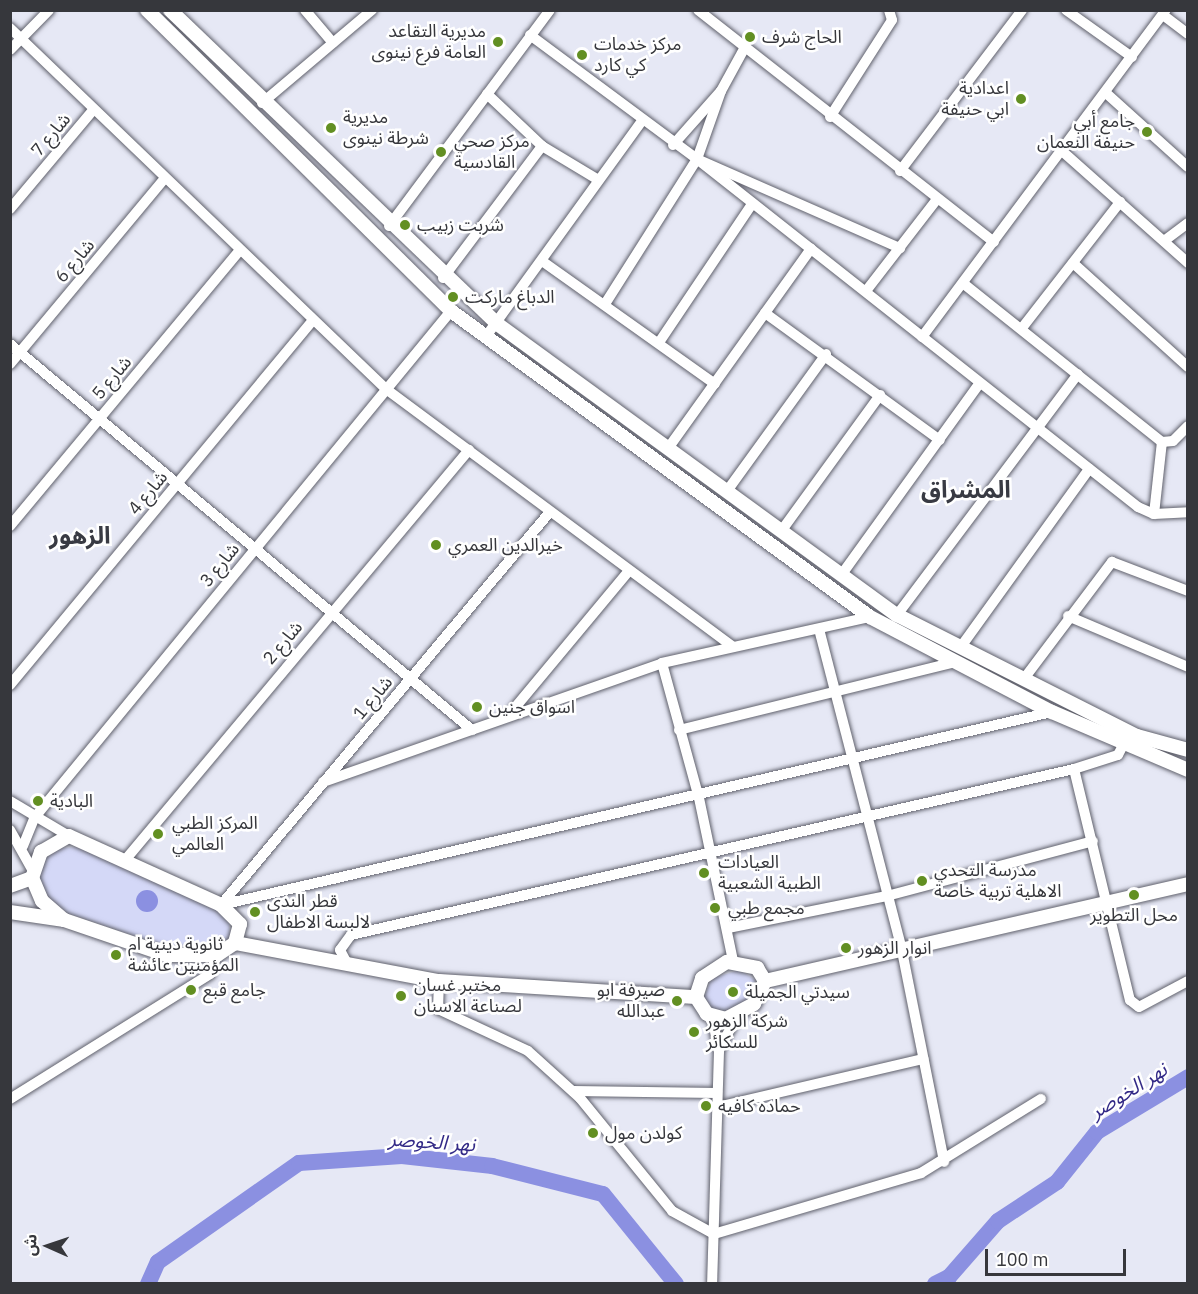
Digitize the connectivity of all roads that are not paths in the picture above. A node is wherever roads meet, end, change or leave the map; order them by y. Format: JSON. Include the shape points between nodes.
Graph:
{"nodes":[{"id":1,"x":49,"y":10,"type":"edge"},
{"id":2,"x":147,"y":10,"type":"edge"},
{"id":3,"x":170,"y":10,"type":"edge"},
{"id":4,"x":305,"y":10,"type":"edge"},
{"id":5,"x":372,"y":10,"type":"edge"},
{"id":6,"x":550,"y":10,"type":"edge"},
{"id":7,"x":698,"y":10,"type":"edge"},
{"id":8,"x":902,"y":10,"type":"edge"},
{"id":9,"x":1022,"y":10,"type":"edge"},
{"id":10,"x":1066,"y":10,"type":"edge"},
{"id":11,"x":890,"y":12,"type":"edge"},
{"id":12,"x":1165,"y":13,"type":"edge"},
{"id":13,"x":10,"y":28,"type":"edge"},
{"id":14,"x":1188,"y":34,"type":"edge"},
{"id":15,"x":530,"y":35,"type":"junction"},
{"id":16,"x":20,"y":38,"type":"junction"},
{"id":17,"x":333,"y":43,"type":"junction"},
{"id":18,"x":744,"y":49,"type":"junction"},
{"id":19,"x":10,"y":50,"type":"edge"},
{"id":20,"x":1132,"y":57,"type":"junction"},
{"id":21,"x":721,"y":91,"type":"junction"},
{"id":22,"x":1106,"y":93,"type":"junction"},
{"id":23,"x":487,"y":94,"type":"junction"},
{"id":24,"x":262,"y":103,"type":"junction"},
{"id":25,"x":93,"y":110,"type":"junction"},
{"id":26,"x":830,"y":117,"type":"junction"},
{"id":27,"x":642,"y":121,"type":"junction"},
{"id":28,"x":673,"y":145,"type":"junction"},
{"id":29,"x":542,"y":146,"type":"junction"},
{"id":30,"x":1062,"y":152,"type":"junction"},
{"id":31,"x":697,"y":159,"type":"junction"},
{"id":32,"x":1188,"y":167,"type":"edge"},
{"id":33,"x":900,"y":171,"type":"junction"},
{"id":34,"x":164,"y":179,"type":"junction"},
{"id":35,"x":597,"y":179,"type":"junction"},
{"id":36,"x":937,"y":199,"type":"junction"},
{"id":37,"x":1120,"y":202,"type":"junction"},
{"id":38,"x":752,"y":204,"type":"junction"},
{"id":39,"x":10,"y":208,"type":"edge"},
{"id":40,"x":1188,"y":223,"type":"edge"},
{"id":41,"x":389,"y":226,"type":"junction"},
{"id":42,"x":1164,"y":241,"type":"junction"},
{"id":43,"x":994,"y":242,"type":"junction"},
{"id":44,"x":900,"y":248,"type":"junction"},
{"id":45,"x":811,"y":249,"type":"junction"},
{"id":46,"x":239,"y":251,"type":"junction"},
{"id":47,"x":542,"y":261,"type":"junction"},
{"id":48,"x":1073,"y":263,"type":"junction"},
{"id":49,"x":1188,"y":263,"type":"edge"},
{"id":50,"x":443,"y":278,"type":"junction"},
{"id":51,"x":963,"y":284,"type":"junction"},
{"id":52,"x":866,"y":291,"type":"junction"},
{"id":53,"x":605,"y":304,"type":"junction"},
{"id":54,"x":451,"y":311,"type":"junction"},
{"id":55,"x":765,"y":313,"type":"junction"},
{"id":56,"x":312,"y":321,"type":"junction"},
{"id":57,"x":496,"y":323,"type":"junction"},
{"id":58,"x":1022,"y":328,"type":"junction"},
{"id":59,"x":487,"y":335,"type":"junction"},
{"id":60,"x":922,"y":337,"type":"junction"},
{"id":61,"x":660,"y":341,"type":"junction"},
{"id":62,"x":10,"y":344,"type":"edge"},
{"id":63,"x":20,"y":352,"type":"junction"},
{"id":64,"x":826,"y":354,"type":"junction"},
{"id":65,"x":10,"y":364,"type":"edge"},
{"id":66,"x":1188,"y":367,"type":"edge"},
{"id":67,"x":1078,"y":374,"type":"junction"},
{"id":68,"x":716,"y":384,"type":"junction"},
{"id":69,"x":979,"y":384,"type":"junction"},
{"id":70,"x":386,"y":389,"type":"junction"},
{"id":71,"x":880,"y":395,"type":"junction"},
{"id":72,"x":100,"y":419,"type":"junction"},
{"id":73,"x":1188,"y":426,"type":"edge"},
{"id":74,"x":1036,"y":429,"type":"junction"},
{"id":75,"x":940,"y":440,"type":"junction"},
{"id":76,"x":1162,"y":442,"type":"junction"},
{"id":77,"x":669,"y":447,"type":"junction"},
{"id":78,"x":469,"y":450,"type":"junction"},
{"id":79,"x":1089,"y":469,"type":"junction"},
{"id":80,"x":177,"y":484,"type":"junction"},
{"id":81,"x":727,"y":491,"type":"junction"},
{"id":82,"x":1188,"y":512,"type":"edge"},
{"id":83,"x":549,"y":513,"type":"junction"},
{"id":84,"x":1154,"y":514,"type":"junction"},
{"id":85,"x":10,"y":526,"type":"edge"},
{"id":86,"x":782,"y":530,"type":"junction"},
{"id":87,"x":255,"y":548,"type":"junction"},
{"id":88,"x":629,"y":571,"type":"junction"},
{"id":89,"x":842,"y":574,"type":"junction"},
{"id":90,"x":1188,"y":591,"type":"edge"},
{"id":91,"x":330,"y":612,"type":"junction"},
{"id":92,"x":897,"y":615,"type":"junction"},
{"id":93,"x":1068,"y":616,"type":"junction"},
{"id":94,"x":870,"y":617,"type":"junction"},
{"id":95,"x":819,"y":628,"type":"junction"},
{"id":96,"x":732,"y":646,"type":"junction"},
{"id":97,"x":960,"y":648,"type":"junction"},
{"id":98,"x":662,"y":663,"type":"junction"},
{"id":99,"x":952,"y":663,"type":"junction"},
{"id":100,"x":1188,"y":667,"type":"edge"},
{"id":101,"x":411,"y":679,"type":"junction"},
{"id":102,"x":1023,"y":680,"type":"junction"},
{"id":103,"x":10,"y":685,"type":"edge"},
{"id":104,"x":835,"y":691,"type":"junction"},
{"id":105,"x":1052,"y":712,"type":"junction"},
{"id":106,"x":508,"y":716,"type":"junction"},
{"id":107,"x":472,"y":730,"type":"junction"},
{"id":108,"x":679,"y":730,"type":"junction"},
{"id":109,"x":1130,"y":743,"type":"junction"},
{"id":110,"x":1188,"y":750,"type":"edge"},
{"id":111,"x":1188,"y":756,"type":"edge"},
{"id":112,"x":852,"y":758,"type":"junction"},
{"id":113,"x":1074,"y":769,"type":"junction"},
{"id":114,"x":1188,"y":770,"type":"edge"},
{"id":115,"x":1188,"y":777,"type":"edge"},
{"id":116,"x":323,"y":782,"type":"junction"},
{"id":117,"x":699,"y":798,"type":"junction"},
{"id":118,"x":10,"y":801,"type":"edge"},
{"id":119,"x":867,"y":814,"type":"junction"},
{"id":120,"x":35,"y":817,"type":"junction"},
{"id":121,"x":10,"y":830,"type":"edge"},
{"id":122,"x":69,"y":836,"type":"junction"},
{"id":123,"x":1093,"y":841,"type":"junction"},
{"id":124,"x":23,"y":846,"type":"junction"},
{"id":125,"x":711,"y":850,"type":"junction"},
{"id":126,"x":126,"y":859,"type":"junction"},
{"id":127,"x":32,"y":874,"type":"junction"},
{"id":128,"x":1188,"y":884,"type":"edge"},
{"id":129,"x":10,"y":886,"type":"edge"},
{"id":130,"x":888,"y":896,"type":"junction"},
{"id":131,"x":1107,"y":902,"type":"junction"},
{"id":132,"x":221,"y":905,"type":"junction"},
{"id":133,"x":10,"y":912,"type":"edge"},
{"id":134,"x":64,"y":920,"type":"junction"},
{"id":135,"x":728,"y":928,"type":"junction"},
{"id":136,"x":235,"y":944,"type":"junction"},
{"id":137,"x":902,"y":951,"type":"junction"},
{"id":138,"x":217,"y":955,"type":"junction"},
{"id":139,"x":733,"y":961,"type":"junction"},
{"id":140,"x":348,"y":965,"type":"junction"},
{"id":141,"x":439,"y":981,"type":"junction"},
{"id":142,"x":765,"y":981,"type":"junction"},
{"id":143,"x":1188,"y":981,"type":"edge"},
{"id":144,"x":696,"y":997,"type":"junction"},
{"id":145,"x":712,"y":1016,"type":"junction"},
{"id":146,"x":737,"y":1016,"type":"junction"},
{"id":147,"x":720,"y":1051,"type":"junction"},
{"id":148,"x":924,"y":1059,"type":"junction"},
{"id":149,"x":573,"y":1091,"type":"junction"},
{"id":150,"x":717,"y":1093,"type":"junction"},
{"id":151,"x":10,"y":1099,"type":"edge"},
{"id":152,"x":1041,"y":1099,"type":"dead end"},
{"id":153,"x":717,"y":1107,"type":"junction"},
{"id":154,"x":945,"y":1162,"type":"junction"},
{"id":155,"x":714,"y":1238,"type":"junction"},
{"id":156,"x":712,"y":1284,"type":"edge"}],
"edges":[{"from":1,"to":16,"type":"street"},
{"from":2,"to":54,"type":"main road"},
{"from":3,"to":24,"type":"main road"},
{"from":4,"to":17,"type":"street"},
{"from":5,"to":17,"type":"street"},
{"from":6,"to":15,"type":"street"},
{"from":7,"to":18,"type":"street"},
{"from":8,"to":11,"type":"street"},
{"from":9,"to":33,"type":"street"},
{"from":10,"to":20,"type":"street"},
{"from":11,"to":26,"type":"street","via":[[892,20]]},
{"from":12,"to":14,"type":"street"},
{"from":12,"to":20,"type":"street"},
{"from":13,"to":16,"type":"street"},
{"from":15,"to":23,"type":"street"},
{"from":15,"to":27,"type":"street"},
{"from":16,"to":19,"type":"street"},
{"from":16,"to":25,"type":"street"},
{"from":17,"to":24,"type":"street"},
{"from":18,"to":21,"type":"street"},
{"from":18,"to":26,"type":"street"},
{"from":20,"to":22,"type":"street"},
{"from":21,"to":28,"type":"street"},
{"from":21,"to":31,"type":"street"},
{"from":22,"to":30,"type":"street"},
{"from":22,"to":32,"type":"street"},
{"from":23,"to":29,"type":"street"},
{"from":23,"to":41,"type":"street"},
{"from":24,"to":41,"type":"main road"},
{"from":25,"to":34,"type":"street"},
{"from":25,"to":39,"type":"street","name":"شارع 7"},
{"from":26,"to":33,"type":"street"},
{"from":27,"to":28,"type":"street"},
{"from":27,"to":35,"type":"street"},
{"from":28,"to":31,"type":"street"},
{"from":29,"to":35,"type":"street"},
{"from":29,"to":50,"type":"street"},
{"from":30,"to":37,"type":"street"},
{"from":30,"to":43,"type":"street"},
{"from":31,"to":38,"type":"street"},
{"from":31,"to":44,"type":"street"},
{"from":31,"to":53,"type":"street"},
{"from":33,"to":36,"type":"street"},
{"from":34,"to":46,"type":"street"},
{"from":34,"to":63,"type":"street","name":"شارع 6"},
{"from":35,"to":47,"type":"street"},
{"from":36,"to":43,"type":"street"},
{"from":36,"to":44,"type":"street"},
{"from":37,"to":42,"type":"street"},
{"from":37,"to":48,"type":"street"},
{"from":38,"to":45,"type":"street"},
{"from":38,"to":61,"type":"street"},
{"from":40,"to":42,"type":"street"},
{"from":41,"to":50,"type":"main road"},
{"from":42,"to":49,"type":"street"},
{"from":43,"to":51,"type":"street"},
{"from":44,"to":52,"type":"street"},
{"from":45,"to":52,"type":"street"},
{"from":45,"to":55,"type":"street"},
{"from":46,"to":56,"type":"street"},
{"from":46,"to":72,"type":"street","name":"شارع 5"},
{"from":47,"to":53,"type":"street"},
{"from":47,"to":57,"type":"street"},
{"from":48,"to":58,"type":"street"},
{"from":48,"to":66,"type":"street"},
{"from":50,"to":57,"type":"main road"},
{"from":51,"to":58,"type":"street"},
{"from":51,"to":60,"type":"street"},
{"from":52,"to":60,"type":"street"},
{"from":53,"to":61,"type":"street"},
{"from":54,"to":59,"type":"main road"},
{"from":54,"to":70,"type":"street","name":"شارع 3"},
{"from":55,"to":64,"type":"street"},
{"from":55,"to":68,"type":"street"},
{"from":56,"to":70,"type":"street"},
{"from":56,"to":80,"type":"street","name":"شارع 4"},
{"from":57,"to":59,"type":"street"},
{"from":57,"to":77,"type":"main road"},
{"from":58,"to":67,"type":"street"},
{"from":59,"to":94,"type":"main road"},
{"from":60,"to":69,"type":"street"},
{"from":61,"to":68,"type":"street"},
{"from":62,"to":63,"type":"street"},
{"from":63,"to":65,"type":"street","name":"شارع 6"},
{"from":63,"to":72,"type":"street"},
{"from":64,"to":71,"type":"street"},
{"from":64,"to":81,"type":"street"},
{"from":67,"to":74,"type":"street"},
{"from":67,"to":76,"type":"street"},
{"from":68,"to":77,"type":"street"},
{"from":69,"to":74,"type":"street"},
{"from":69,"to":75,"type":"street"},
{"from":70,"to":78,"type":"street"},
{"from":70,"to":87,"type":"street","name":"شارع 3"},
{"from":71,"to":75,"type":"street"},
{"from":71,"to":86,"type":"street"},
{"from":72,"to":80,"type":"street"},
{"from":72,"to":85,"type":"street","name":"شارع 5"},
{"from":73,"to":76,"type":"street","via":[[1173,441]]},
{"from":74,"to":79,"type":"street"},
{"from":74,"to":92,"type":"street"},
{"from":75,"to":89,"type":"street"},
{"from":76,"to":84,"type":"street"},
{"from":77,"to":81,"type":"main road"},
{"from":78,"to":83,"type":"street"},
{"from":78,"to":91,"type":"street","name":"شارع 2"},
{"from":79,"to":84,"type":"street"},
{"from":79,"to":97,"type":"street"},
{"from":80,"to":87,"type":"street"},
{"from":80,"to":103,"type":"street","name":"شارع 4"},
{"from":81,"to":86,"type":"main road"},
{"from":82,"to":84,"type":"street"},
{"from":83,"to":88,"type":"street"},
{"from":83,"to":101,"type":"street","name":"شارع 1"},
{"from":86,"to":89,"type":"main road"},
{"from":87,"to":91,"type":"street"},
{"from":87,"to":120,"type":"street","name":"شارع 3"},
{"from":88,"to":96,"type":"street"},
{"from":88,"to":106,"type":"street"},
{"from":89,"to":92,"type":"main road"},
{"from":90,"to":93,"type":"street","via":[[1112,562]]},
{"from":91,"to":101,"type":"street"},
{"from":91,"to":126,"type":"street","name":"شارع 2"},
{"from":92,"to":97,"type":"main road"},
{"from":93,"to":100,"type":"street"},
{"from":93,"to":102,"type":"street"},
{"from":94,"to":95,"type":"street"},
{"from":94,"to":99,"type":"main road"},
{"from":95,"to":96,"type":"street"},
{"from":95,"to":104,"type":"street"},
{"from":96,"to":98,"type":"street"},
{"from":97,"to":102,"type":"main road"},
{"from":98,"to":106,"type":"street"},
{"from":98,"to":108,"type":"street"},
{"from":99,"to":104,"type":"street"},
{"from":99,"to":105,"type":"main road"},
{"from":101,"to":107,"type":"street"},
{"from":101,"to":116,"type":"street","name":"شارع 1"},
{"from":102,"to":109,"type":"main road"},
{"from":104,"to":108,"type":"street"},
{"from":104,"to":112,"type":"street"},
{"from":105,"to":109,"type":"main road"},
{"from":105,"to":112,"type":"street"},
{"from":106,"to":107,"type":"street"},
{"from":107,"to":116,"type":"street"},
{"from":108,"to":117,"type":"street"},
{"from":109,"to":110,"type":"main road"},
{"from":109,"to":111,"type":"main road"},
{"from":109,"to":113,"type":"street","via":[[1119,755]]},
{"from":109,"to":114,"type":"main road"},
{"from":109,"to":115,"type":"main road"},
{"from":112,"to":117,"type":"street"},
{"from":112,"to":119,"type":"street"},
{"from":113,"to":119,"type":"street"},
{"from":113,"to":123,"type":"street"},
{"from":116,"to":132,"type":"street","name":"شارع 1"},
{"from":117,"to":125,"type":"street"},
{"from":117,"to":132,"type":"street"},
{"from":118,"to":120,"type":"street"},
{"from":119,"to":125,"type":"street"},
{"from":119,"to":130,"type":"street"},
{"from":120,"to":122,"type":"street"},
{"from":120,"to":124,"type":"street","name":"شارع 3"},
{"from":121,"to":124,"type":"street"},
{"from":122,"to":126,"type":"main road"},
{"from":122,"to":127,"type":"main road","via":[[41,852]]},
{"from":123,"to":130,"type":"street"},
{"from":123,"to":131,"type":"street"},
{"from":124,"to":127,"type":"street"},
{"from":125,"to":135,"type":"street"},
{"from":125,"to":140,"type":"street","via":[[351,935],[340,950]]},
{"from":126,"to":132,"type":"main road"},
{"from":127,"to":129,"type":"main road"},
{"from":127,"to":134,"type":"main road","via":[[42,902]]},
{"from":128,"to":131,"type":"main road"},
{"from":130,"to":135,"type":"street"},
{"from":130,"to":137,"type":"street"},
{"from":131,"to":137,"type":"main road"},
{"from":131,"to":143,"type":"street","via":[[1133,1006]]},
{"from":132,"to":136,"type":"main road","via":[[240,924]]},
{"from":133,"to":134,"type":"main road"},
{"from":134,"to":138,"type":"main road","via":[[167,955]]},
{"from":135,"to":139,"type":"street"},
{"from":136,"to":138,"type":"main road"},
{"from":136,"to":140,"type":"main road"},
{"from":137,"to":142,"type":"main road"},
{"from":137,"to":148,"type":"street"},
{"from":138,"to":151,"type":"street","via":[[210,974]]},
{"from":139,"to":142,"type":"main road","via":[[757,968]]},
{"from":139,"to":144,"type":"main road","via":[[702,978]]},
{"from":140,"to":141,"type":"main road"},
{"from":141,"to":144,"type":"main road"},
{"from":141,"to":149,"type":"street","via":[[438,1009],[528,1051]]},
{"from":142,"to":146,"type":"main road","via":[[758,999]]},
{"from":144,"to":145,"type":"main road"},
{"from":145,"to":146,"type":"main road"},
{"from":145,"to":147,"type":"street"},
{"from":146,"to":147,"type":"street"},
{"from":147,"to":150,"type":"street"},
{"from":148,"to":153,"type":"street"},
{"from":148,"to":154,"type":"street"},
{"from":149,"to":150,"type":"street"},
{"from":149,"to":155,"type":"street","via":[[672,1211]]},
{"from":150,"to":153,"type":"street"},
{"from":152,"to":154,"type":"street"},
{"from":153,"to":155,"type":"street"},
{"from":154,"to":155,"type":"street","via":[[897,1181]]},
{"from":155,"to":156,"type":"street"}]}
